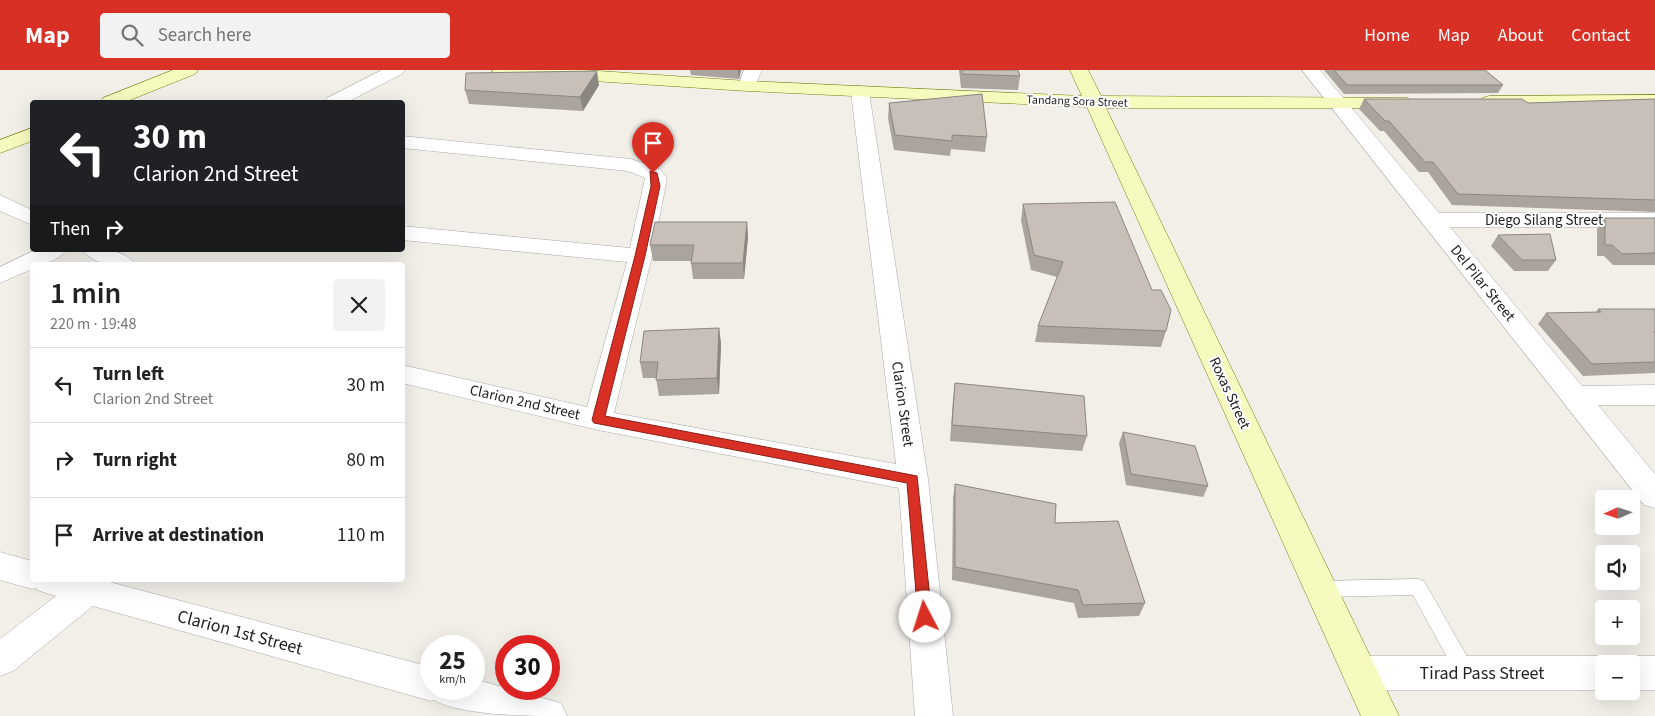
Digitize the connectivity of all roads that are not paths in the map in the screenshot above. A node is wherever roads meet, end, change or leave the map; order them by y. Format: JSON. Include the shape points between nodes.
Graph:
{"nodes":[{"id":1,"x":396,"y":70,"type":"edge"},
{"id":2,"x":501,"y":70,"type":"edge"},
{"id":3,"x":1079,"y":70,"type":"edge"},
{"id":4,"x":1311,"y":70,"type":"edge"},
{"id":5,"x":177,"y":72,"type":"edge"},
{"id":6,"x":750,"y":78,"type":"edge"},
{"id":7,"x":860,"y":92,"type":"junction"},
{"id":8,"x":114,"y":100,"type":"edge"},
{"id":9,"x":338,"y":100,"type":"edge"},
{"id":10,"x":1655,"y":101,"type":"edge"},
{"id":11,"x":1096,"y":102,"type":"junction"},
{"id":12,"x":1337,"y":102,"type":"junction"},
{"id":13,"x":1416,"y":102,"type":"edge"},
{"id":14,"x":1466,"y":102,"type":"edge"},
{"id":15,"x":30,"y":135,"type":"edge"},
{"id":16,"x":405,"y":142,"type":"edge"},
{"id":17,"x":0,"y":147,"type":"edge"},
{"id":18,"x":0,"y":202,"type":"edge"},
{"id":19,"x":30,"y":217,"type":"edge"},
{"id":20,"x":1432,"y":220,"type":"junction"},
{"id":21,"x":1655,"y":220,"type":"edge"},
{"id":22,"x":405,"y":233,"type":"edge"},
{"id":23,"x":50,"y":252,"type":"edge"},
{"id":24,"x":99,"y":252,"type":"edge"},
{"id":25,"x":640,"y":256,"type":"junction"},
{"id":26,"x":118,"y":262,"type":"edge"},
{"id":27,"x":0,"y":276,"type":"edge"},
{"id":28,"x":405,"y":375,"type":"edge"},
{"id":29,"x":1655,"y":395,"type":"edge"},
{"id":30,"x":1575,"y":396,"type":"junction"},
{"id":31,"x":598,"y":420,"type":"junction"},
{"id":32,"x":913,"y":480,"type":"junction"},
{"id":33,"x":1655,"y":496,"type":"edge"},
{"id":34,"x":0,"y":566,"type":"edge"},
{"id":35,"x":30,"y":574,"type":"edge"},
{"id":36,"x":56,"y":582,"type":"edge"},
{"id":37,"x":1321,"y":589,"type":"junction"},
{"id":38,"x":88,"y":591,"type":"junction"},
{"id":39,"x":0,"y":660,"type":"edge"},
{"id":40,"x":1360,"y":673,"type":"junction"},
{"id":41,"x":1466,"y":673,"type":"junction"},
{"id":42,"x":1595,"y":673,"type":"edge"},
{"id":43,"x":1640,"y":673,"type":"edge"},
{"id":44,"x":1655,"y":673,"type":"edge"},
{"id":45,"x":420,"y":681,"type":"edge"},
{"id":46,"x":485,"y":699,"type":"edge"},
{"id":47,"x":548,"y":716,"type":"edge"},
{"id":48,"x":934,"y":716,"type":"edge"},
{"id":49,"x":1380,"y":716,"type":"edge"}],
"edges":[{"from":1,"to":9,"type":"street"},
{"from":2,"to":6,"type":"street","name":"Tandang Sora Street"},
{"from":3,"to":11,"type":"street","name":"Roxas Street"},
{"from":4,"to":12,"type":"street","name":"Del Pilar Street"},
{"from":5,"to":8,"type":"street"},
{"from":6,"to":7,"type":"street","name":"Tandang Sora Street"},
{"from":7,"to":11,"type":"street","name":"Tandang Sora Street"},
{"from":7,"to":32,"type":"street","name":"Clarion Street"},
{"from":10,"to":14,"type":"street"},
{"from":11,"to":12,"type":"street","name":"Tandang Sora Street"},
{"from":11,"to":37,"type":"street","name":"Roxas Street"},
{"from":12,"to":13,"type":"street","name":"Tandang Sora Street"},
{"from":12,"to":20,"type":"street","name":"Del Pilar Street"},
{"from":15,"to":17,"type":"street"},
{"from":16,"to":25,"type":"street","via":[[647,170],[656,178],[656,186]]},
{"from":18,"to":19,"type":"street"},
{"from":20,"to":21,"type":"street","name":"Diego Silang Street"},
{"from":20,"to":30,"type":"street","name":"Del Pilar Street"},
{"from":22,"to":25,"type":"street"},
{"from":23,"to":27,"type":"street"},
{"from":24,"to":26,"type":"street"},
{"from":25,"to":31,"type":"street"},
{"from":28,"to":31,"type":"street","name":"Clarion 2nd Street"},
{"from":29,"to":30,"type":"street"},
{"from":30,"to":33,"type":"street","name":"Del Pilar Street"},
{"from":31,"to":32,"type":"street","name":"Clarion 2nd Street"},
{"from":32,"to":48,"type":"street","name":"Clarion Street"},
{"from":34,"to":35,"type":"street"},
{"from":36,"to":38,"type":"street","name":"Clarion 1st Street"},
{"from":37,"to":40,"type":"street","name":"Roxas Street"},
{"from":37,"to":41,"type":"lane","via":[[1418,587]]},
{"from":38,"to":39,"type":"street"},
{"from":38,"to":45,"type":"street","name":"Clarion 1st Street"},
{"from":40,"to":41,"type":"street","name":"Tirad Pass Street"},
{"from":40,"to":49,"type":"street","name":"Roxas Street"},
{"from":41,"to":42,"type":"street","name":"Tirad Pass Street"},
{"from":43,"to":44,"type":"street"},
{"from":46,"to":47,"type":"street"}]}
